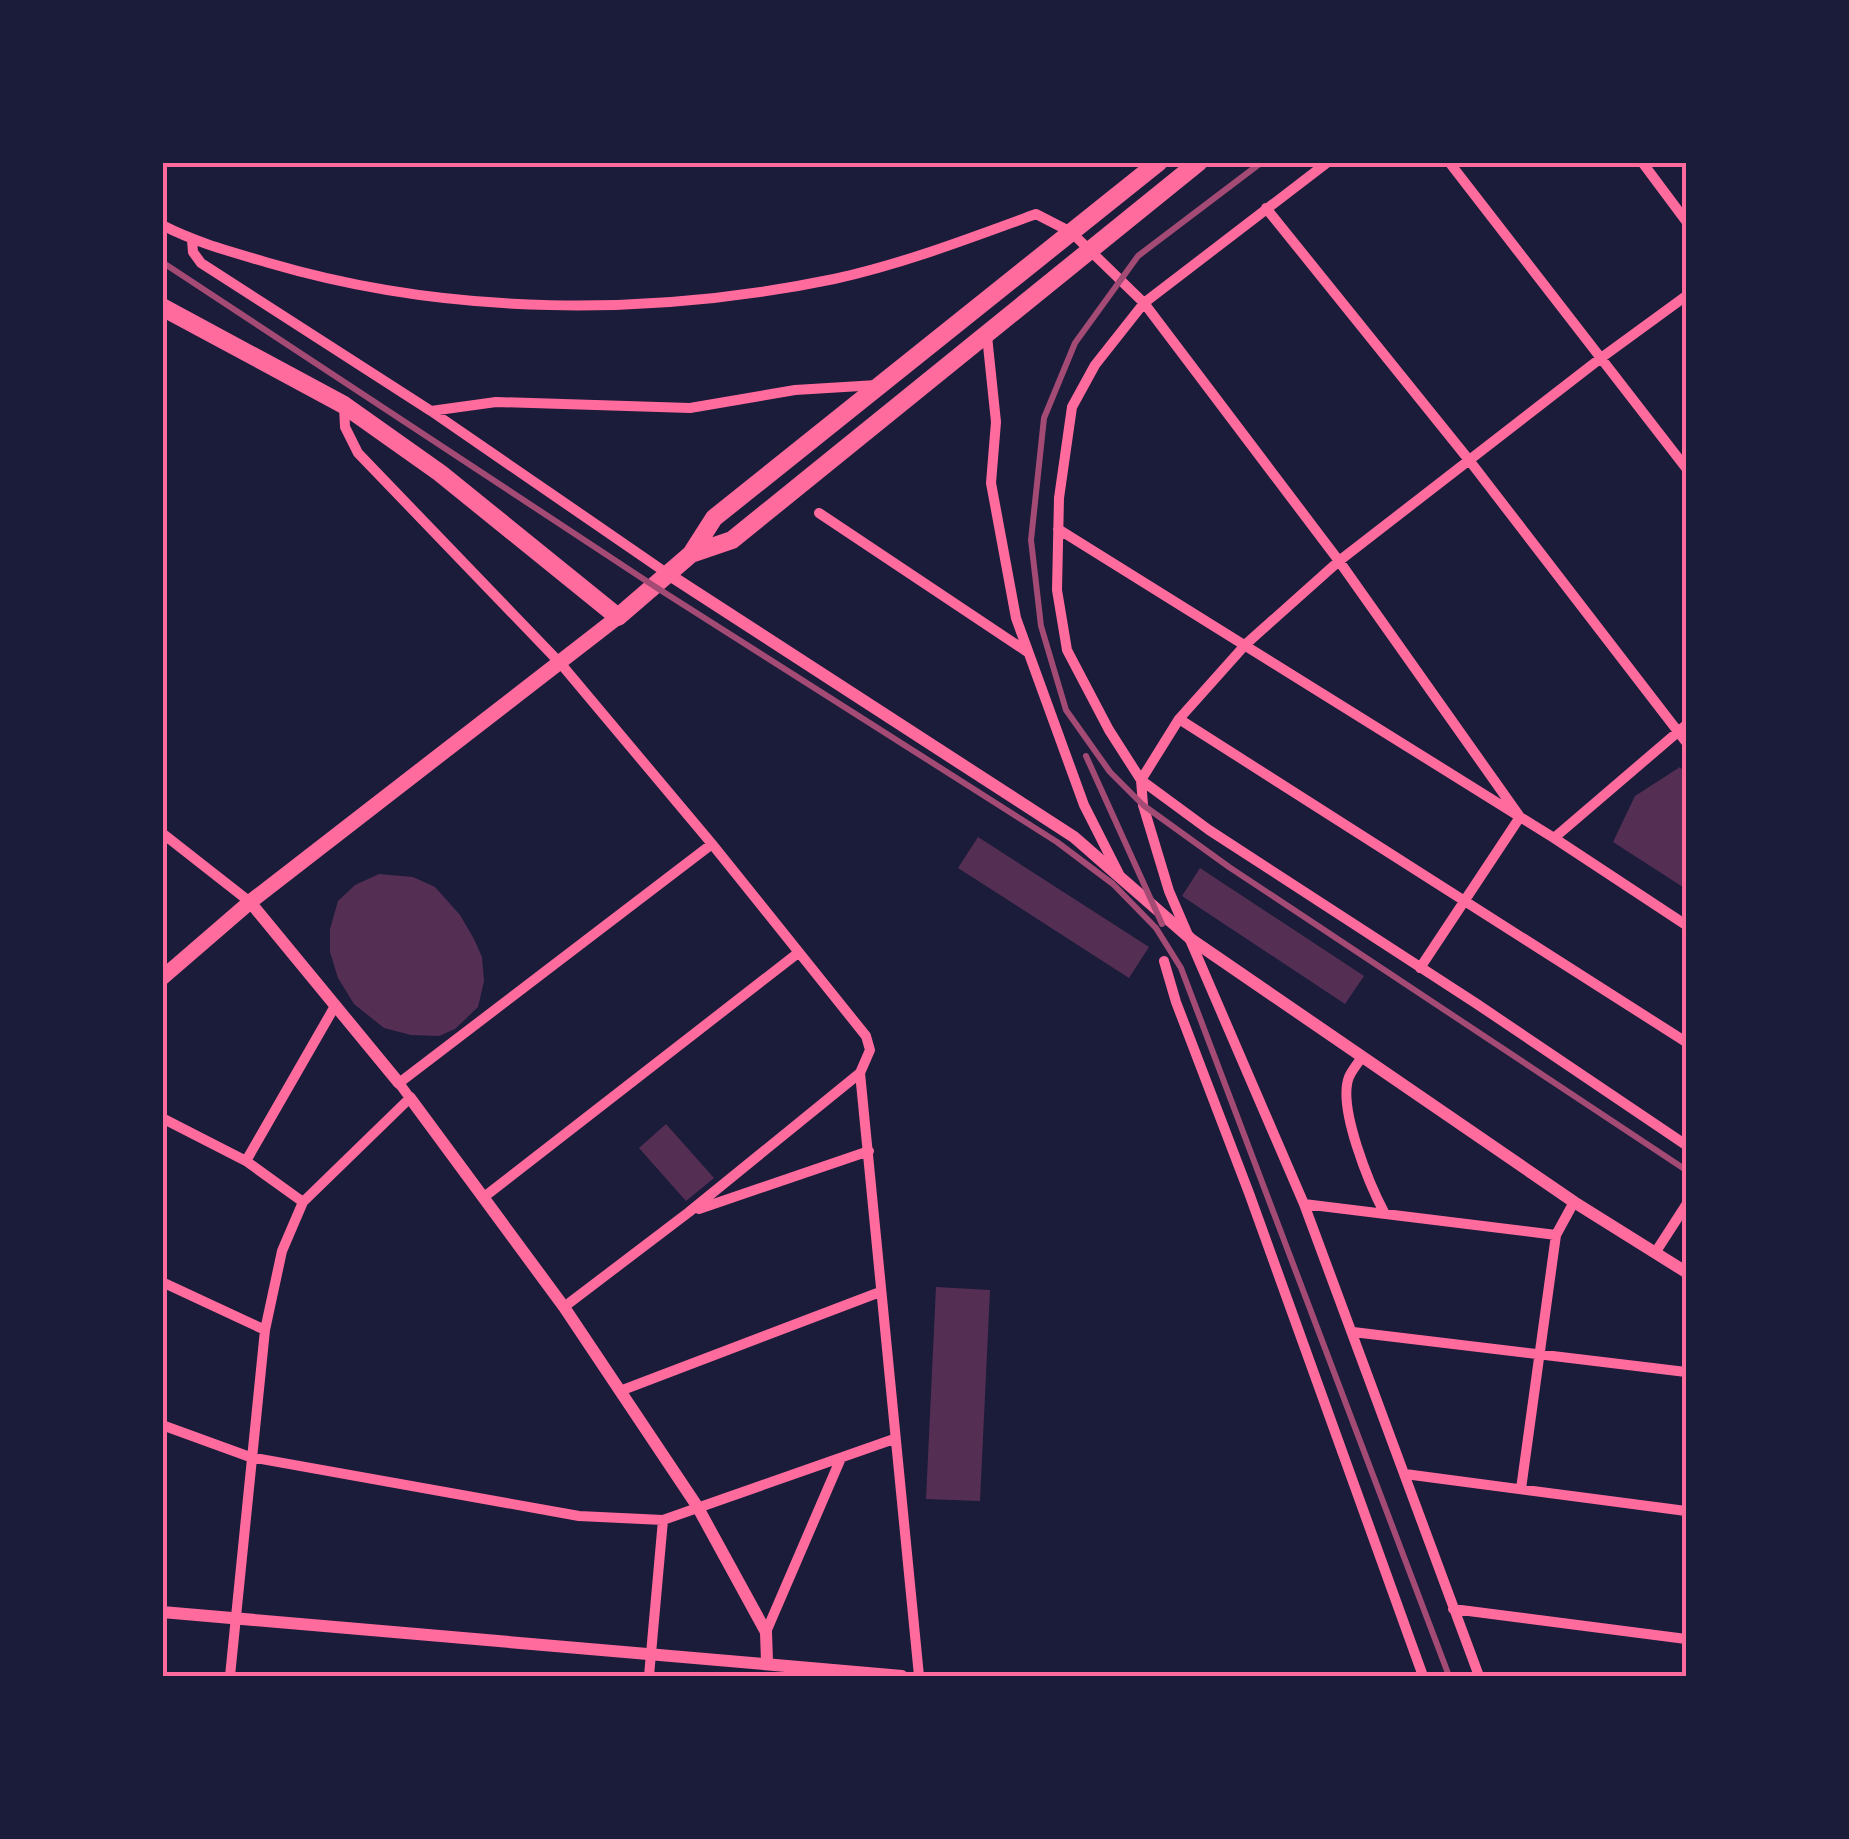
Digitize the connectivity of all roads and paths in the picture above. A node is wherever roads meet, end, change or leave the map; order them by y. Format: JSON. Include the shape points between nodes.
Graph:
{"nodes":[{"id":1,"x":1159,"y":162,"type":"edge"},
{"id":2,"x":1199,"y":162,"type":"edge"},
{"id":3,"x":1328,"y":162,"type":"edge"},
{"id":4,"x":1449,"y":162,"type":"edge"},
{"id":5,"x":1642,"y":162,"type":"edge"},
{"id":6,"x":1266,"y":208,"type":"junction"},
{"id":7,"x":1686,"y":221,"type":"edge"},
{"id":8,"x":162,"y":225,"type":"edge"},
{"id":9,"x":1071,"y":232,"type":"junction"},
{"id":10,"x":192,"y":240,"type":"junction"},
{"id":11,"x":1089,"y":250,"type":"junction"},
{"id":12,"x":1686,"y":296,"type":"edge"},
{"id":13,"x":1144,"y":303,"type":"junction"},
{"id":14,"x":162,"y":307,"type":"edge"},
{"id":15,"x":987,"y":336,"type":"junction"},
{"id":16,"x":1600,"y":358,"type":"junction"},
{"id":17,"x":878,"y":385,"type":"junction"},
{"id":18,"x":344,"y":404,"type":"junction"},
{"id":19,"x":430,"y":411,"type":"junction"},
{"id":20,"x":1468,"y":460,"type":"junction"},
{"id":21,"x":1686,"y":468,"type":"edge"},
{"id":22,"x":819,"y":513,"type":"dead end"},
{"id":23,"x":1058,"y":530,"type":"junction"},
{"id":24,"x":691,"y":554,"type":"junction"},
{"id":25,"x":1339,"y":561,"type":"junction"},
{"id":26,"x":668,"y":574,"type":"junction"},
{"id":27,"x":618,"y":617,"type":"junction"},
{"id":28,"x":1246,"y":644,"type":"junction"},
{"id":29,"x":1026,"y":651,"type":"junction"},
{"id":30,"x":562,"y":664,"type":"junction"},
{"id":31,"x":1179,"y":719,"type":"junction"},
{"id":32,"x":1682,"y":728,"type":"edge"},
{"id":33,"x":1686,"y":742,"type":"edge"},
{"id":34,"x":1141,"y":780,"type":"junction"},
{"id":35,"x":1520,"y":816,"type":"junction"},
{"id":36,"x":162,"y":833,"type":"edge"},
{"id":37,"x":1554,"y":838,"type":"junction"},
{"id":38,"x":712,"y":844,"type":"junction"},
{"id":39,"x":1122,"y":879,"type":"junction"},
{"id":40,"x":1466,"y":900,"type":"junction"},
{"id":41,"x":250,"y":902,"type":"junction"},
{"id":42,"x":1686,"y":925,"type":"edge"},
{"id":43,"x":1192,"y":940,"type":"junction"},
{"id":44,"x":798,"y":953,"type":"junction"},
{"id":45,"x":1164,"y":961,"type":"dead end"},
{"id":46,"x":1420,"y":968,"type":"junction"},
{"id":47,"x":162,"y":978,"type":"edge"},
{"id":48,"x":335,"y":1006,"type":"junction"},
{"id":49,"x":1686,"y":1042,"type":"edge"},
{"id":50,"x":1362,"y":1057,"type":"junction"},
{"id":51,"x":860,"y":1074,"type":"junction"},
{"id":52,"x":399,"y":1083,"type":"junction"},
{"id":53,"x":410,"y":1098,"type":"junction"},
{"id":54,"x":162,"y":1118,"type":"edge"},
{"id":55,"x":1686,"y":1145,"type":"edge"},
{"id":56,"x":869,"y":1151,"type":"junction"},
{"id":57,"x":246,"y":1160,"type":"junction"},
{"id":58,"x":484,"y":1197,"type":"junction"},
{"id":59,"x":303,"y":1202,"type":"junction"},
{"id":60,"x":1574,"y":1202,"type":"junction"},
{"id":61,"x":1304,"y":1204,"type":"junction"},
{"id":62,"x":1686,"y":1205,"type":"edge"},
{"id":63,"x":690,"y":1212,"type":"junction"},
{"id":64,"x":1385,"y":1214,"type":"junction"},
{"id":65,"x":1556,"y":1235,"type":"junction"},
{"id":66,"x":1655,"y":1253,"type":"junction"},
{"id":67,"x":1686,"y":1272,"type":"edge"},
{"id":68,"x":162,"y":1282,"type":"edge"},
{"id":69,"x":880,"y":1292,"type":"junction"},
{"id":70,"x":564,"y":1307,"type":"junction"},
{"id":71,"x":265,"y":1330,"type":"junction"},
{"id":72,"x":1354,"y":1332,"type":"junction"},
{"id":73,"x":1540,"y":1353,"type":"junction"},
{"id":74,"x":1686,"y":1372,"type":"edge"},
{"id":75,"x":620,"y":1390,"type":"junction"},
{"id":76,"x":162,"y":1425,"type":"edge"},
{"id":77,"x":894,"y":1440,"type":"junction"},
{"id":78,"x":250,"y":1457,"type":"junction"},
{"id":79,"x":842,"y":1458,"type":"junction"},
{"id":80,"x":1405,"y":1474,"type":"junction"},
{"id":81,"x":1521,"y":1490,"type":"junction"},
{"id":82,"x":697,"y":1506,"type":"junction"},
{"id":83,"x":1686,"y":1511,"type":"edge"},
{"id":84,"x":663,"y":1520,"type":"junction"},
{"id":85,"x":1453,"y":1609,"type":"junction"},
{"id":86,"x":162,"y":1612,"type":"edge"},
{"id":87,"x":235,"y":1617,"type":"junction"},
{"id":88,"x":766,"y":1632,"type":"junction"},
{"id":89,"x":1686,"y":1639,"type":"edge"},
{"id":90,"x":652,"y":1652,"type":"junction"},
{"id":91,"x":767,"y":1662,"type":"junction"},
{"id":92,"x":230,"y":1676,"type":"edge"},
{"id":93,"x":649,"y":1676,"type":"edge"},
{"id":94,"x":902,"y":1676,"type":"edge"},
{"id":95,"x":919,"y":1676,"type":"edge"},
{"id":96,"x":1424,"y":1676,"type":"edge"},
{"id":97,"x":1479,"y":1676,"type":"edge"}],
"edges":[{"from":1,"to":9,"type":"highway"},
{"from":2,"to":11,"type":"highway"},
{"from":3,"to":6,"type":"street"},
{"from":4,"to":16,"type":"street"},
{"from":5,"to":7,"type":"street"},
{"from":6,"to":13,"type":"street"},
{"from":6,"to":20,"type":"street"},
{"from":8,"to":10,"type":"street"},
{"from":9,"to":10,"type":"street","via":[[1036,214],[834,279],[588,306],[460,302],[324,279]]},
{"from":9,"to":11,"type":"street"},
{"from":9,"to":17,"type":"highway"},
{"from":10,"to":19,"type":"street","via":[[201,263]]},
{"from":11,"to":13,"type":"street"},
{"from":11,"to":15,"type":"highway"},
{"from":12,"to":16,"type":"street"},
{"from":13,"to":23,"type":"street","via":[[1072,407]]},
{"from":13,"to":25,"type":"street"},
{"from":14,"to":18,"type":"highway"},
{"from":15,"to":24,"type":"highway","via":[[732,540]]},
{"from":15,"to":29,"type":"street","via":[[996,422],[991,482]]},
{"from":16,"to":20,"type":"street"},
{"from":16,"to":21,"type":"street"},
{"from":17,"to":19,"type":"street","via":[[690,408],[496,402]]},
{"from":17,"to":24,"type":"highway","via":[[714,518]]},
{"from":18,"to":27,"type":"highway"},
{"from":18,"to":30,"type":"street","via":[[345,426],[358,453]]},
{"from":19,"to":26,"type":"street"},
{"from":20,"to":25,"type":"street"},
{"from":20,"to":32,"type":"street"},
{"from":22,"to":29,"type":"street"},
{"from":23,"to":28,"type":"street"},
{"from":23,"to":34,"type":"street","via":[[1057,590],[1067,650]]},
{"from":24,"to":26,"type":"highway"},
{"from":25,"to":28,"type":"street"},
{"from":25,"to":35,"type":"street"},
{"from":26,"to":27,"type":"highway"},
{"from":26,"to":39,"type":"street","via":[[1074,836]]},
{"from":27,"to":30,"type":"main road"},
{"from":28,"to":31,"type":"street"},
{"from":28,"to":35,"type":"street"},
{"from":29,"to":39,"type":"street","via":[[1084,805]]},
{"from":30,"to":38,"type":"street"},
{"from":30,"to":41,"type":"main road"},
{"from":31,"to":34,"type":"street"},
{"from":31,"to":40,"type":"street"},
{"from":32,"to":33,"type":"street"},
{"from":32,"to":37,"type":"street"},
{"from":34,"to":43,"type":"street","via":[[1169,891]]},
{"from":34,"to":46,"type":"street"},
{"from":35,"to":37,"type":"street"},
{"from":35,"to":40,"type":"street"},
{"from":36,"to":41,"type":"street"},
{"from":37,"to":42,"type":"street"},
{"from":38,"to":44,"type":"street"},
{"from":38,"to":52,"type":"street"},
{"from":39,"to":43,"type":"street"},
{"from":40,"to":46,"type":"street"},
{"from":40,"to":49,"type":"street"},
{"from":41,"to":47,"type":"main road"},
{"from":41,"to":48,"type":"street"},
{"from":43,"to":50,"type":"street"},
{"from":43,"to":61,"type":"street"},
{"from":44,"to":51,"type":"street","via":[[866,1036],[870,1050]]},
{"from":44,"to":58,"type":"street"},
{"from":45,"to":96,"type":"street"},
{"from":46,"to":55,"type":"street"},
{"from":48,"to":52,"type":"street"},
{"from":48,"to":57,"type":"street"},
{"from":50,"to":60,"type":"street"},
{"from":50,"to":64,"type":"street","via":[[1348,1078],[1346,1099],[1366,1178]]},
{"from":51,"to":56,"type":"street"},
{"from":51,"to":63,"type":"street"},
{"from":52,"to":53,"type":"street"},
{"from":53,"to":58,"type":"street"},
{"from":53,"to":59,"type":"street"},
{"from":54,"to":57,"type":"street"},
{"from":56,"to":63,"type":"street"},
{"from":56,"to":69,"type":"street"},
{"from":57,"to":59,"type":"street"},
{"from":58,"to":70,"type":"street"},
{"from":59,"to":71,"type":"street","via":[[282,1251]]},
{"from":60,"to":65,"type":"street"},
{"from":60,"to":66,"type":"street"},
{"from":61,"to":64,"type":"street"},
{"from":61,"to":72,"type":"street"},
{"from":62,"to":66,"type":"street"},
{"from":63,"to":70,"type":"street"},
{"from":64,"to":65,"type":"street"},
{"from":65,"to":73,"type":"street"},
{"from":66,"to":67,"type":"street"},
{"from":68,"to":71,"type":"street"},
{"from":69,"to":75,"type":"street"},
{"from":69,"to":77,"type":"street"},
{"from":70,"to":75,"type":"street"},
{"from":71,"to":78,"type":"street"},
{"from":72,"to":73,"type":"street"},
{"from":72,"to":80,"type":"street"},
{"from":73,"to":74,"type":"street"},
{"from":73,"to":81,"type":"street"},
{"from":75,"to":82,"type":"street"},
{"from":76,"to":78,"type":"street"},
{"from":77,"to":79,"type":"street"},
{"from":77,"to":95,"type":"street"},
{"from":78,"to":84,"type":"street","via":[[579,1516]]},
{"from":78,"to":87,"type":"street"},
{"from":79,"to":82,"type":"street"},
{"from":79,"to":88,"type":"street"},
{"from":80,"to":81,"type":"street"},
{"from":80,"to":85,"type":"street"},
{"from":81,"to":83,"type":"street"},
{"from":82,"to":84,"type":"street"},
{"from":82,"to":88,"type":"street"},
{"from":84,"to":90,"type":"street"},
{"from":85,"to":89,"type":"street"},
{"from":85,"to":97,"type":"street"},
{"from":86,"to":87,"type":"street"},
{"from":87,"to":90,"type":"street"},
{"from":87,"to":92,"type":"street"},
{"from":88,"to":91,"type":"street"},
{"from":90,"to":91,"type":"street"},
{"from":90,"to":93,"type":"street"},
{"from":91,"to":94,"type":"street"}]}
